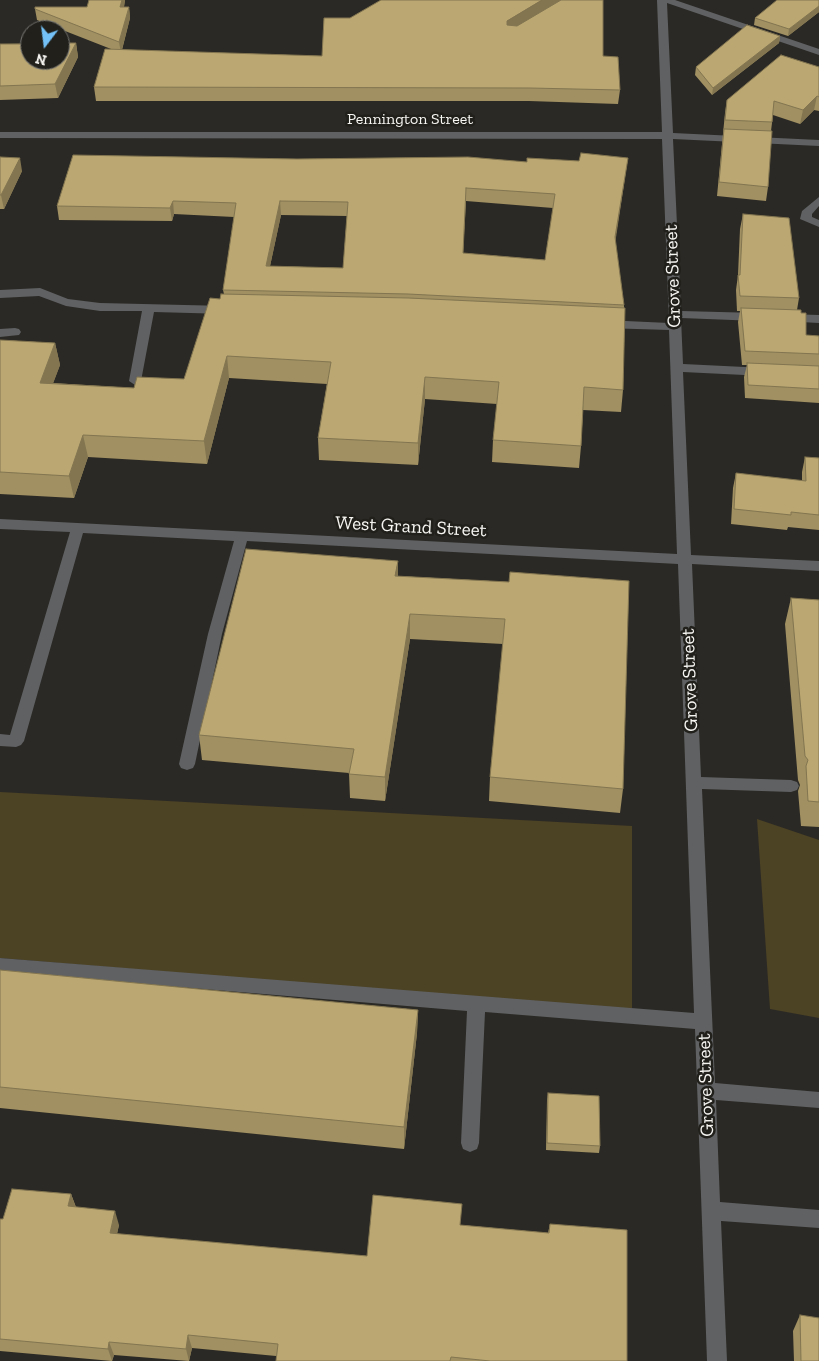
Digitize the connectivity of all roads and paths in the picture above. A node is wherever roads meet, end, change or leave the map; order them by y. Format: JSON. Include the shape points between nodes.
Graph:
{"nodes":[{"id":1,"x":662,"y":0,"type":"edge"},
{"id":2,"x":666,"y":0,"type":"edge"},
{"id":3,"x":819,"y":52,"type":"edge"},
{"id":4,"x":0,"y":135,"type":"edge"},
{"id":5,"x":667,"y":136,"type":"junction"},
{"id":6,"x":819,"y":143,"type":"edge"},
{"id":7,"x":819,"y":200,"type":"edge"},
{"id":8,"x":819,"y":224,"type":"edge"},
{"id":9,"x":0,"y":294,"type":"edge"},
{"id":10,"x":149,"y":308,"type":"junction"},
{"id":11,"x":240,"y":310,"type":"edge"},
{"id":12,"x":819,"y":319,"type":"edge"},
{"id":13,"x":675,"y":320,"type":"junction"},
{"id":14,"x":590,"y":323,"type":"edge"},
{"id":15,"x":15,"y":332,"type":"dead end"},
{"id":16,"x":0,"y":333,"type":"edge"},
{"id":17,"x":677,"y":368,"type":"junction"},
{"id":18,"x":781,"y":373,"type":"edge"},
{"id":19,"x":135,"y":381,"type":"edge"},
{"id":20,"x":0,"y":524,"type":"edge"},
{"id":21,"x":78,"y":527,"type":"junction"},
{"id":22,"x":242,"y":536,"type":"junction"},
{"id":23,"x":685,"y":560,"type":"junction"},
{"id":24,"x":819,"y":566,"type":"edge"},
{"id":25,"x":0,"y":740,"type":"edge"},
{"id":26,"x":187,"y":764,"type":"dead end"},
{"id":27,"x":694,"y":783,"type":"junction"},
{"id":28,"x":791,"y":786,"type":"dead end"},
{"id":29,"x":0,"y":965,"type":"edge"},
{"id":30,"x":476,"y":1004,"type":"junction"},
{"id":31,"x":703,"y":1022,"type":"junction"},
{"id":32,"x":706,"y":1091,"type":"junction"},
{"id":33,"x":819,"y":1100,"type":"edge"},
{"id":34,"x":470,"y":1143,"type":"dead end"},
{"id":35,"x":710,"y":1211,"type":"junction"},
{"id":36,"x":819,"y":1219,"type":"edge"},
{"id":37,"x":716,"y":1361,"type":"edge"}],
"edges":[{"from":1,"to":5,"type":"street","name":"Grove Street"},
{"from":2,"to":3,"type":"street"},
{"from":4,"to":5,"type":"street","name":"Pennington Street"},
{"from":5,"to":6,"type":"street","name":"Pennington Street"},
{"from":5,"to":13,"type":"street","name":"Grove Street"},
{"from":7,"to":8,"type":"street","via":[[806,214],[806,219]]},
{"from":9,"to":10,"type":"street","via":[[40,292],[66,302],[100,307]]},
{"from":10,"to":11,"type":"street"},
{"from":10,"to":19,"type":"street"},
{"from":12,"to":13,"type":"street"},
{"from":13,"to":14,"type":"street"},
{"from":13,"to":17,"type":"street","name":"Grove Street"},
{"from":15,"to":16,"type":"street"},
{"from":17,"to":18,"type":"street"},
{"from":17,"to":23,"type":"street","name":"Grove Street"},
{"from":20,"to":21,"type":"street","name":"West Grand Street"},
{"from":21,"to":22,"type":"street","name":"West Grand Street"},
{"from":21,"to":25,"type":"street","via":[[16,741]]},
{"from":22,"to":23,"type":"street","name":"West Grand Street"},
{"from":22,"to":26,"type":"street","via":[[214,634]]},
{"from":23,"to":24,"type":"street","name":"West Grand Street"},
{"from":23,"to":27,"type":"street","name":"Grove Street"},
{"from":27,"to":28,"type":"street"},
{"from":27,"to":31,"type":"street","name":"Grove Street"},
{"from":29,"to":30,"type":"street"},
{"from":30,"to":31,"type":"street"},
{"from":30,"to":34,"type":"street"},
{"from":31,"to":32,"type":"street","name":"Grove Street"},
{"from":32,"to":33,"type":"street"},
{"from":32,"to":35,"type":"street","name":"Grove Street"},
{"from":35,"to":36,"type":"street"},
{"from":35,"to":37,"type":"street","name":"Grove Street"}]}
